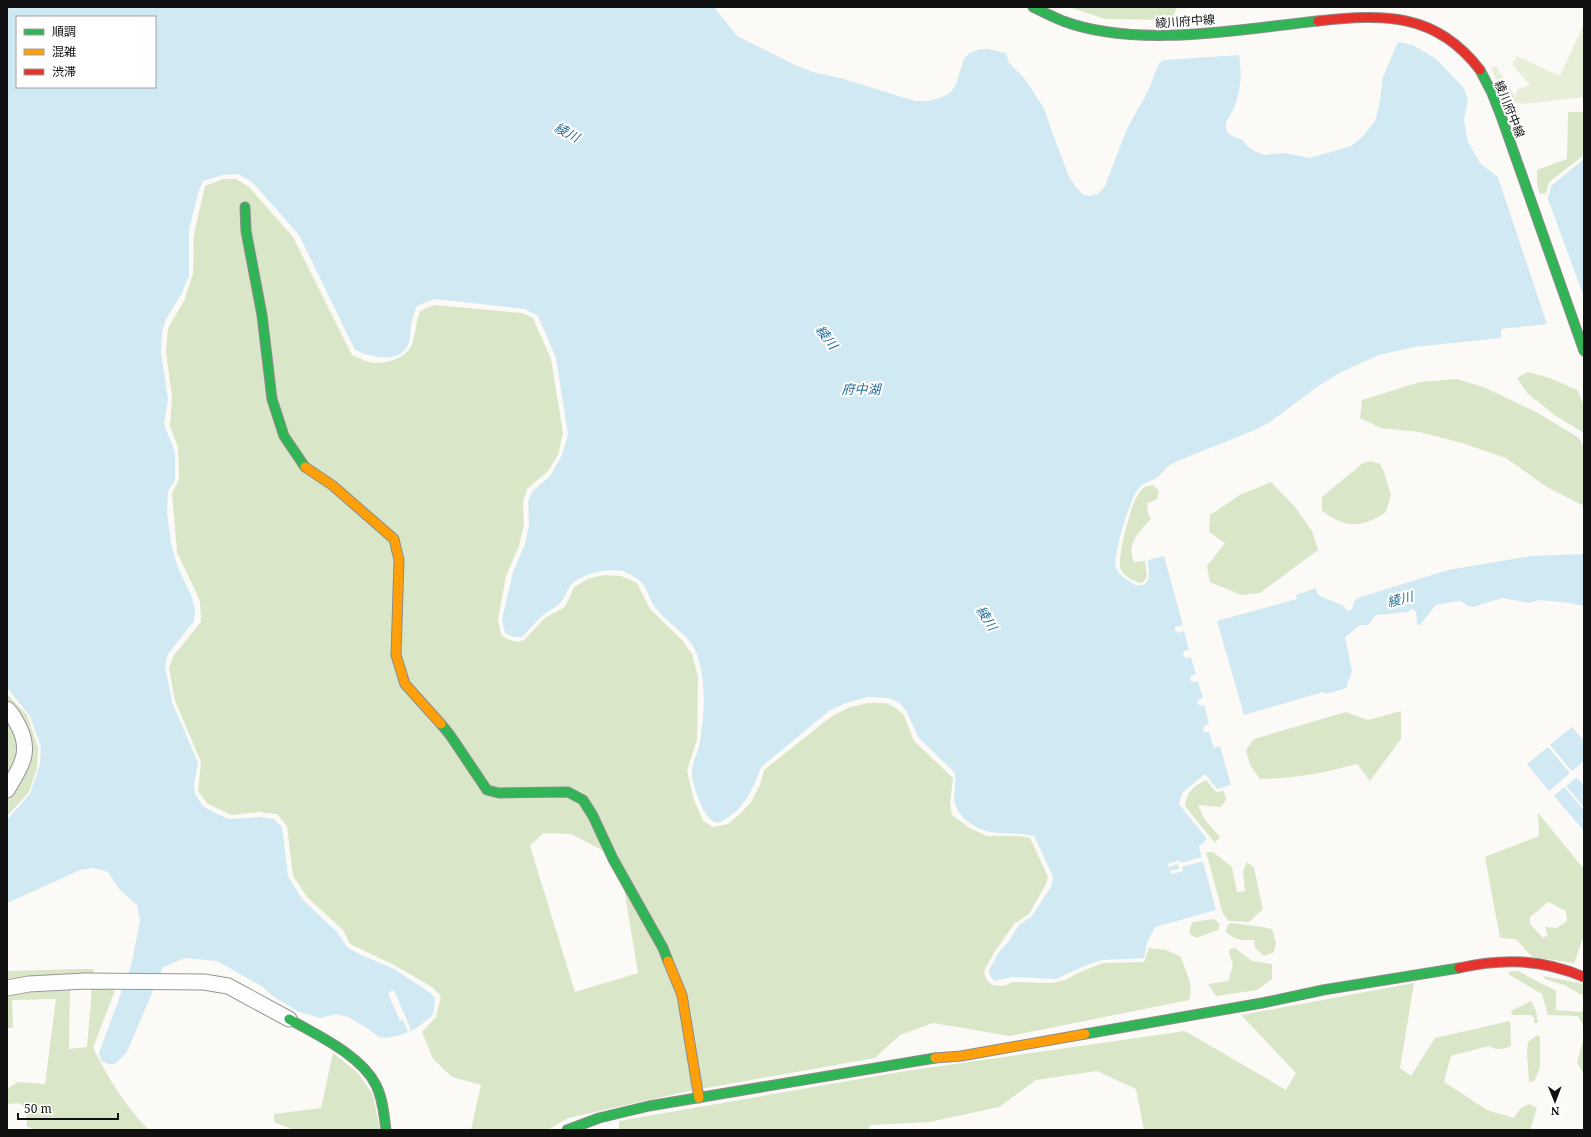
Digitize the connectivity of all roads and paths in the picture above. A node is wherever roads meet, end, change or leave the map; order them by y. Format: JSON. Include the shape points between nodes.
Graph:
{"nodes":[{"id":1,"x":1033,"y":7,"type":"edge"},
{"id":2,"x":1372,"y":12,"type":"edge"},
{"id":3,"x":245,"y":207,"type":"dead end"},
{"id":4,"x":1584,"y":351,"type":"edge"},
{"id":5,"x":7,"y":709,"type":"edge"},
{"id":6,"x":7,"y":790,"type":"edge"},
{"id":7,"x":1584,"y":977,"type":"edge"},
{"id":8,"x":7,"y":988,"type":"edge"},
{"id":9,"x":289,"y":1019,"type":"joint"},
{"id":10,"x":699,"y":1098,"type":"junction"},
{"id":11,"x":386,"y":1130,"type":"edge"},
{"id":12,"x":567,"y":1130,"type":"edge"}],
"edges":[{"from":1,"to":2,"type":"street","name":"綾川府中線","via":[[1073,26],[1146,35],[1185,34],[1334,19]]},
{"from":2,"to":4,"type":"street","name":"綾川府中線","via":[[1431,28],[1450,39],[1480,71],[1492,92]]},
{"from":3,"to":10,"type":"street","via":[[246,231],[262,315],[272,399],[284,436],[303,466],[332,485],[394,539],[399,560],[396,655],[405,684],[450,735],[487,790],[499,793],[568,792],[583,800],[594,816],[613,859],[663,948],[682,995]]},
{"from":5,"to":6,"type":"street","via":[[24,736],[25,752],[22,765]]},
{"from":7,"to":10,"type":"street","via":[[1538,964],[1499,961],[1295,995],[969,1055],[924,1059]]},
{"from":8,"to":9,"type":"street","via":[[29,984],[123,981],[204,982],[228,986]]},
{"from":9,"to":11,"type":"street","via":[[354,1058],[373,1079],[381,1098]]},
{"from":10,"to":12,"type":"street","via":[[619,1112]]}]}
